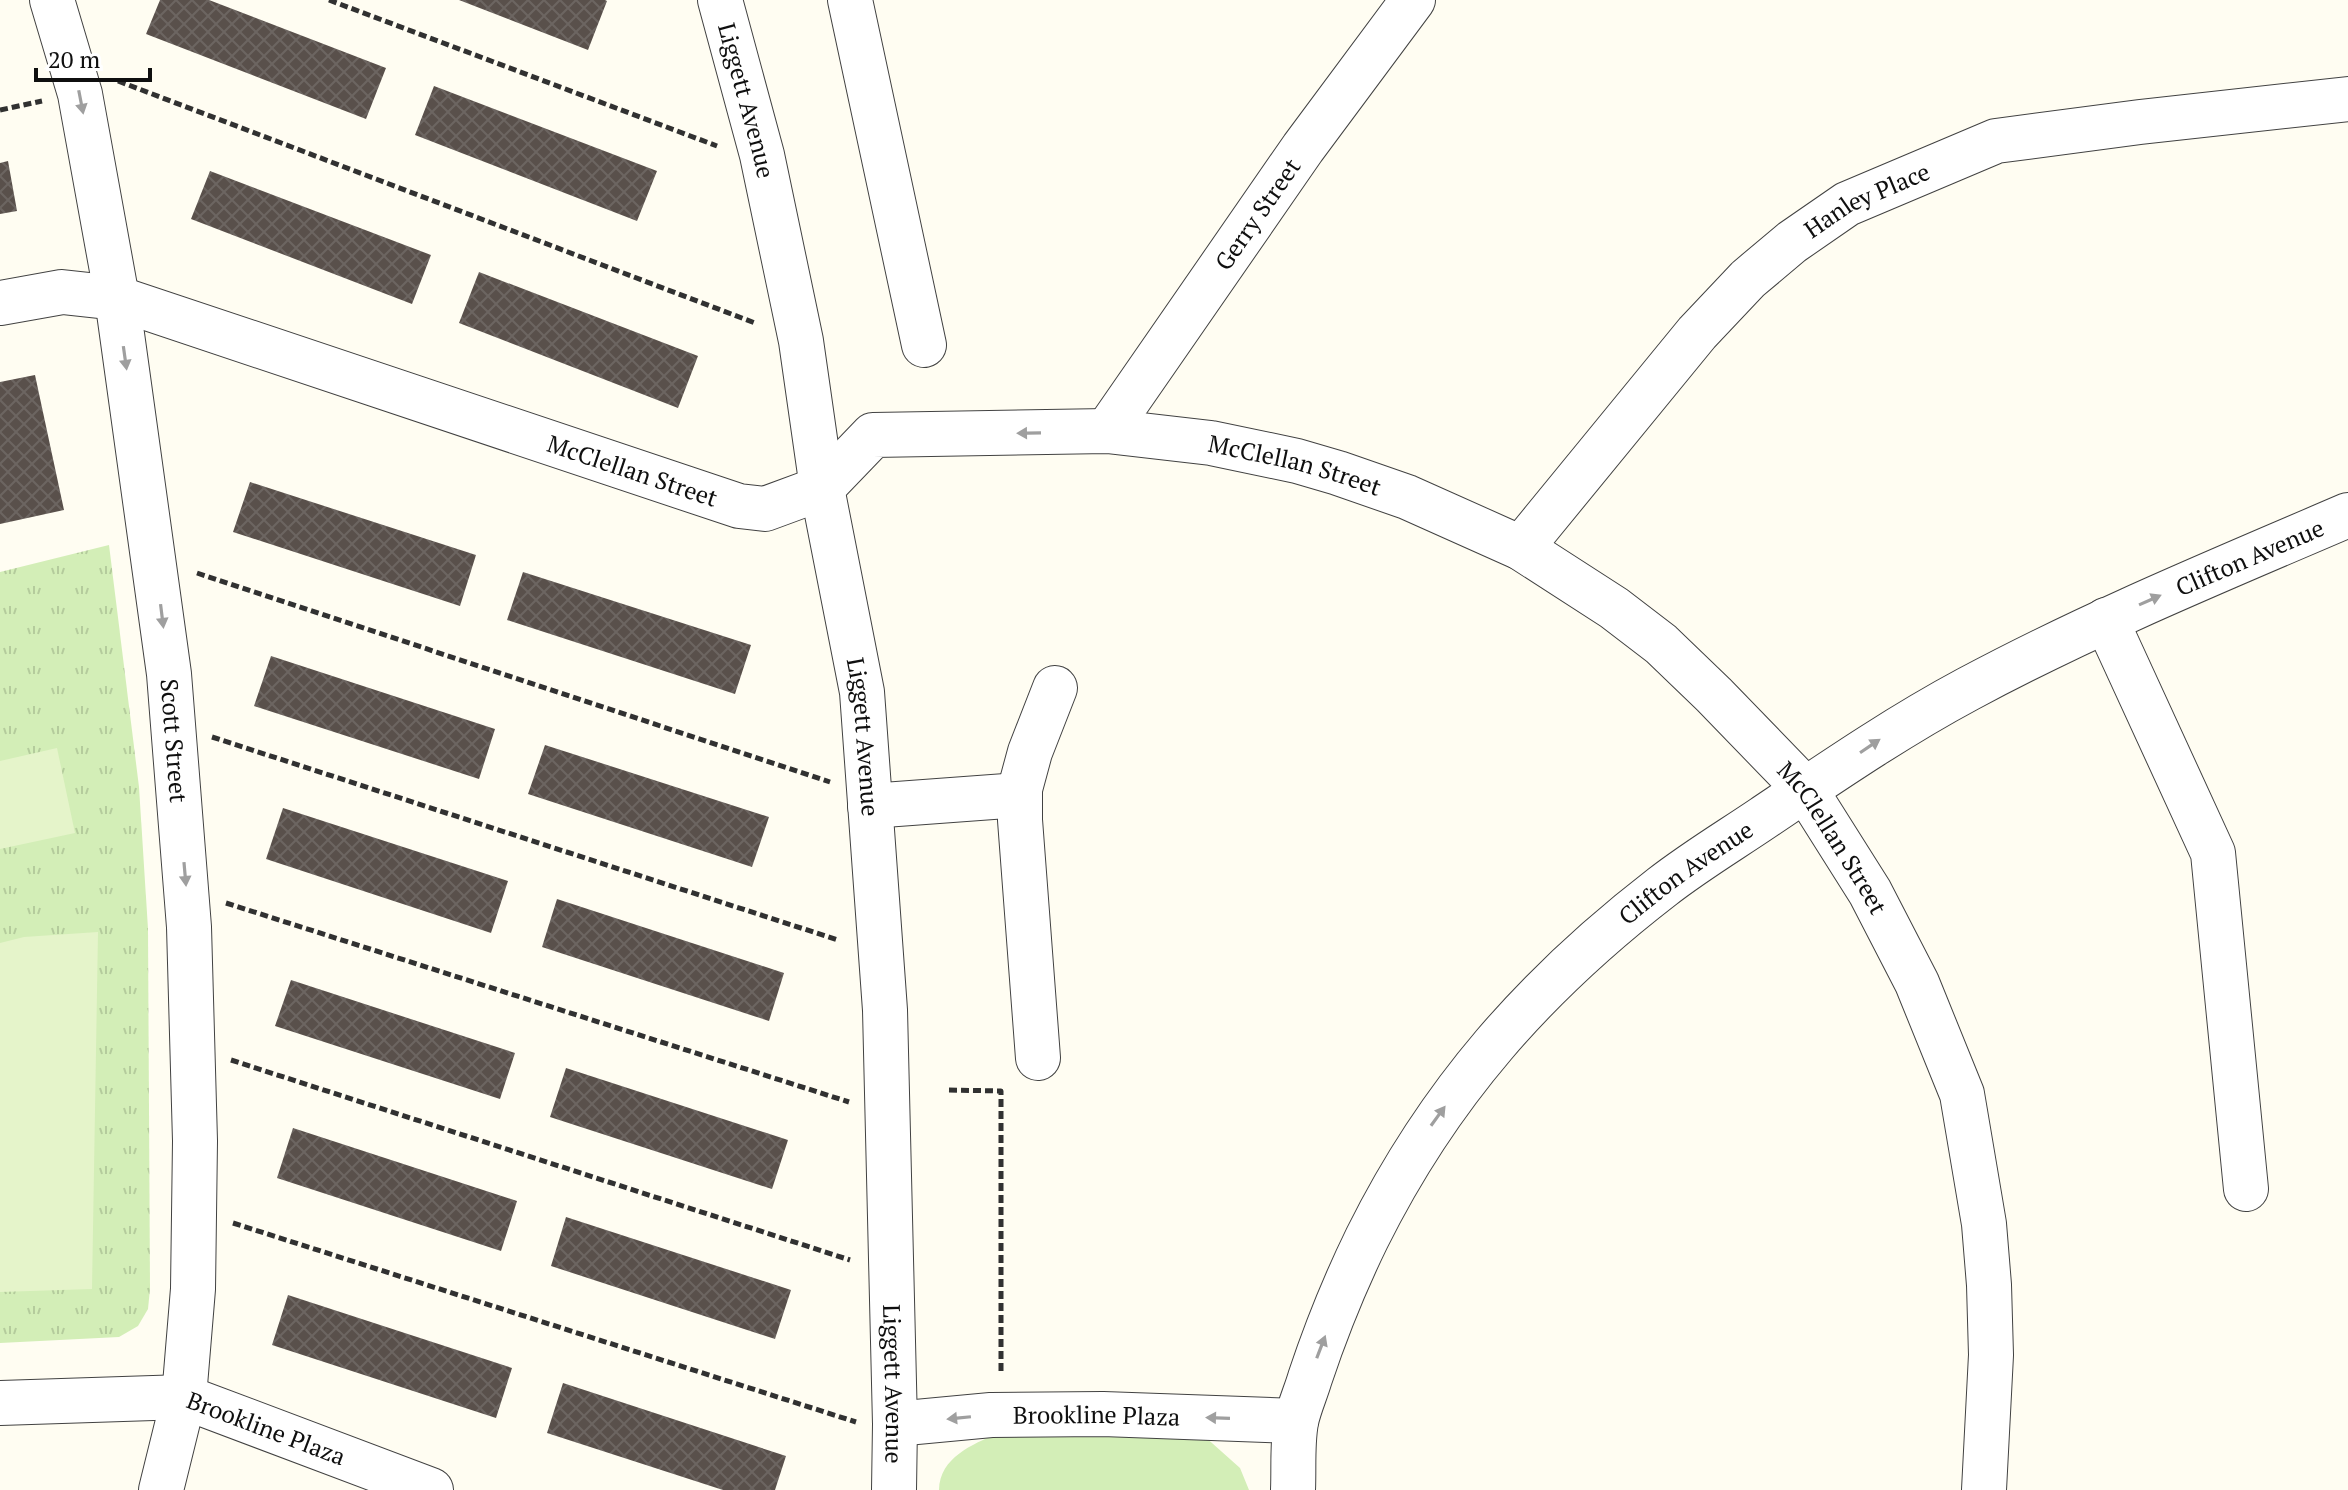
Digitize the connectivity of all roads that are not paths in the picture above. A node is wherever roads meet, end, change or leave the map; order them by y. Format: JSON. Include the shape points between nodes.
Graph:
{"nodes":[{"id":1,"x":52,"y":0,"type":"edge"},
{"id":2,"x":720,"y":0,"type":"edge"},
{"id":3,"x":850,"y":0,"type":"edge"},
{"id":4,"x":1413,"y":0,"type":"edge"},
{"id":5,"x":2348,"y":99,"type":"edge"},
{"id":6,"x":117,"y":298,"type":"junction"},
{"id":7,"x":0,"y":303,"type":"edge"},
{"id":8,"x":924,"y":345,"type":"dead end"},
{"id":9,"x":1107,"y":431,"type":"junction"},
{"id":10,"x":822,"y":488,"type":"junction"},
{"id":11,"x":2348,"y":515,"type":"edge"},
{"id":12,"x":1521,"y":548,"type":"junction"},
{"id":13,"x":2106,"y":620,"type":"junction"},
{"id":14,"x":1055,"y":688,"type":"dead end"},
{"id":15,"x":1805,"y":789,"type":"junction"},
{"id":16,"x":1020,"y":795,"type":"junction"},
{"id":17,"x":870,"y":800,"type":"junction"},
{"id":18,"x":1038,"y":1058,"type":"dead end"},
{"id":19,"x":2246,"y":1189,"type":"dead end"},
{"id":20,"x":184,"y":1397,"type":"junction"},
{"id":21,"x":0,"y":1403,"type":"edge"},
{"id":22,"x":1296,"y":1421,"type":"junction"},
{"id":23,"x":895,"y":1429,"type":"junction"},
{"id":24,"x":161,"y":1490,"type":"edge"},
{"id":25,"x":431,"y":1490,"type":"edge"},
{"id":26,"x":894,"y":1490,"type":"edge"},
{"id":27,"x":1293,"y":1490,"type":"edge"},
{"id":28,"x":1984,"y":1490,"type":"edge"}],
"edges":[{"from":1,"to":6,"type":"street","name":"Scott Street","one_way":true,"via":[[72,63]]},
{"from":2,"to":10,"type":"street","name":"Liggett Avenue","via":[[764,164],[801,341]]},
{"from":3,"to":8,"type":"street"},
{"from":4,"to":9,"type":"street","name":"Gerry Street","via":[[1303,148]]},
{"from":5,"to":12,"type":"street","name":"Hanley Place","via":[[1996,141],[1847,204],[1748,279],[1697,333]]},
{"from":6,"to":7,"type":"street","name":"McClellan Street","via":[[62,292]]},
{"from":6,"to":10,"type":"street","name":"McClellan Street","via":[[739,506],[765,509]]},
{"from":6,"to":20,"type":"street","name":"Scott Street","one_way":true,"via":[[155,559],[187,891],[194,1211]]},
{"from":9,"to":10,"type":"street","name":"McClellan Street","one_way":true,"via":[[873,435]]},
{"from":9,"to":12,"type":"street","name":"McClellan Street","via":[[1211,443],[1324,469],[1407,497]]},
{"from":10,"to":17,"type":"street","name":"Liggett Avenue","via":[[862,692]]},
{"from":13,"to":11,"type":"street","name":"Clifton Avenue","one_way":true},
{"from":12,"to":15,"type":"street","name":"McClellan Street","via":[[1661,644]]},
{"from":15,"to":13,"type":"street","name":"Clifton Avenue","one_way":true,"via":[[1969,689]]},
{"from":13,"to":19,"type":"street","via":[[2213,853]]},
{"from":14,"to":16,"type":"street"},
{"from":22,"to":15,"type":"street","name":"Clifton Avenue","one_way":true,"via":[[1358,1255],[1426,1132],[1470,1071],[1532,1000],[1596,941],[1665,884]]},
{"from":15,"to":28,"type":"street","name":"McClellan Street","via":[[1894,935],[1962,1094],[1989,1285]]},
{"from":16,"to":17,"type":"street"},
{"from":16,"to":18,"type":"street"},
{"from":17,"to":23,"type":"street","name":"Liggett Avenue","via":[[881,954]]},
{"from":20,"to":21,"type":"street","name":"Brookline Plaza"},
{"from":20,"to":24,"type":"street","name":"Scott Street"},
{"from":20,"to":25,"type":"street","name":"Brookline Plaza"},
{"from":22,"to":23,"type":"street","name":"Brookline Plaza","one_way":true,"via":[[991,1415]]},
{"from":22,"to":27,"type":"street","name":"Clifton Avenue"},
{"from":23,"to":26,"type":"street","name":"Liggett Avenue"}]}
